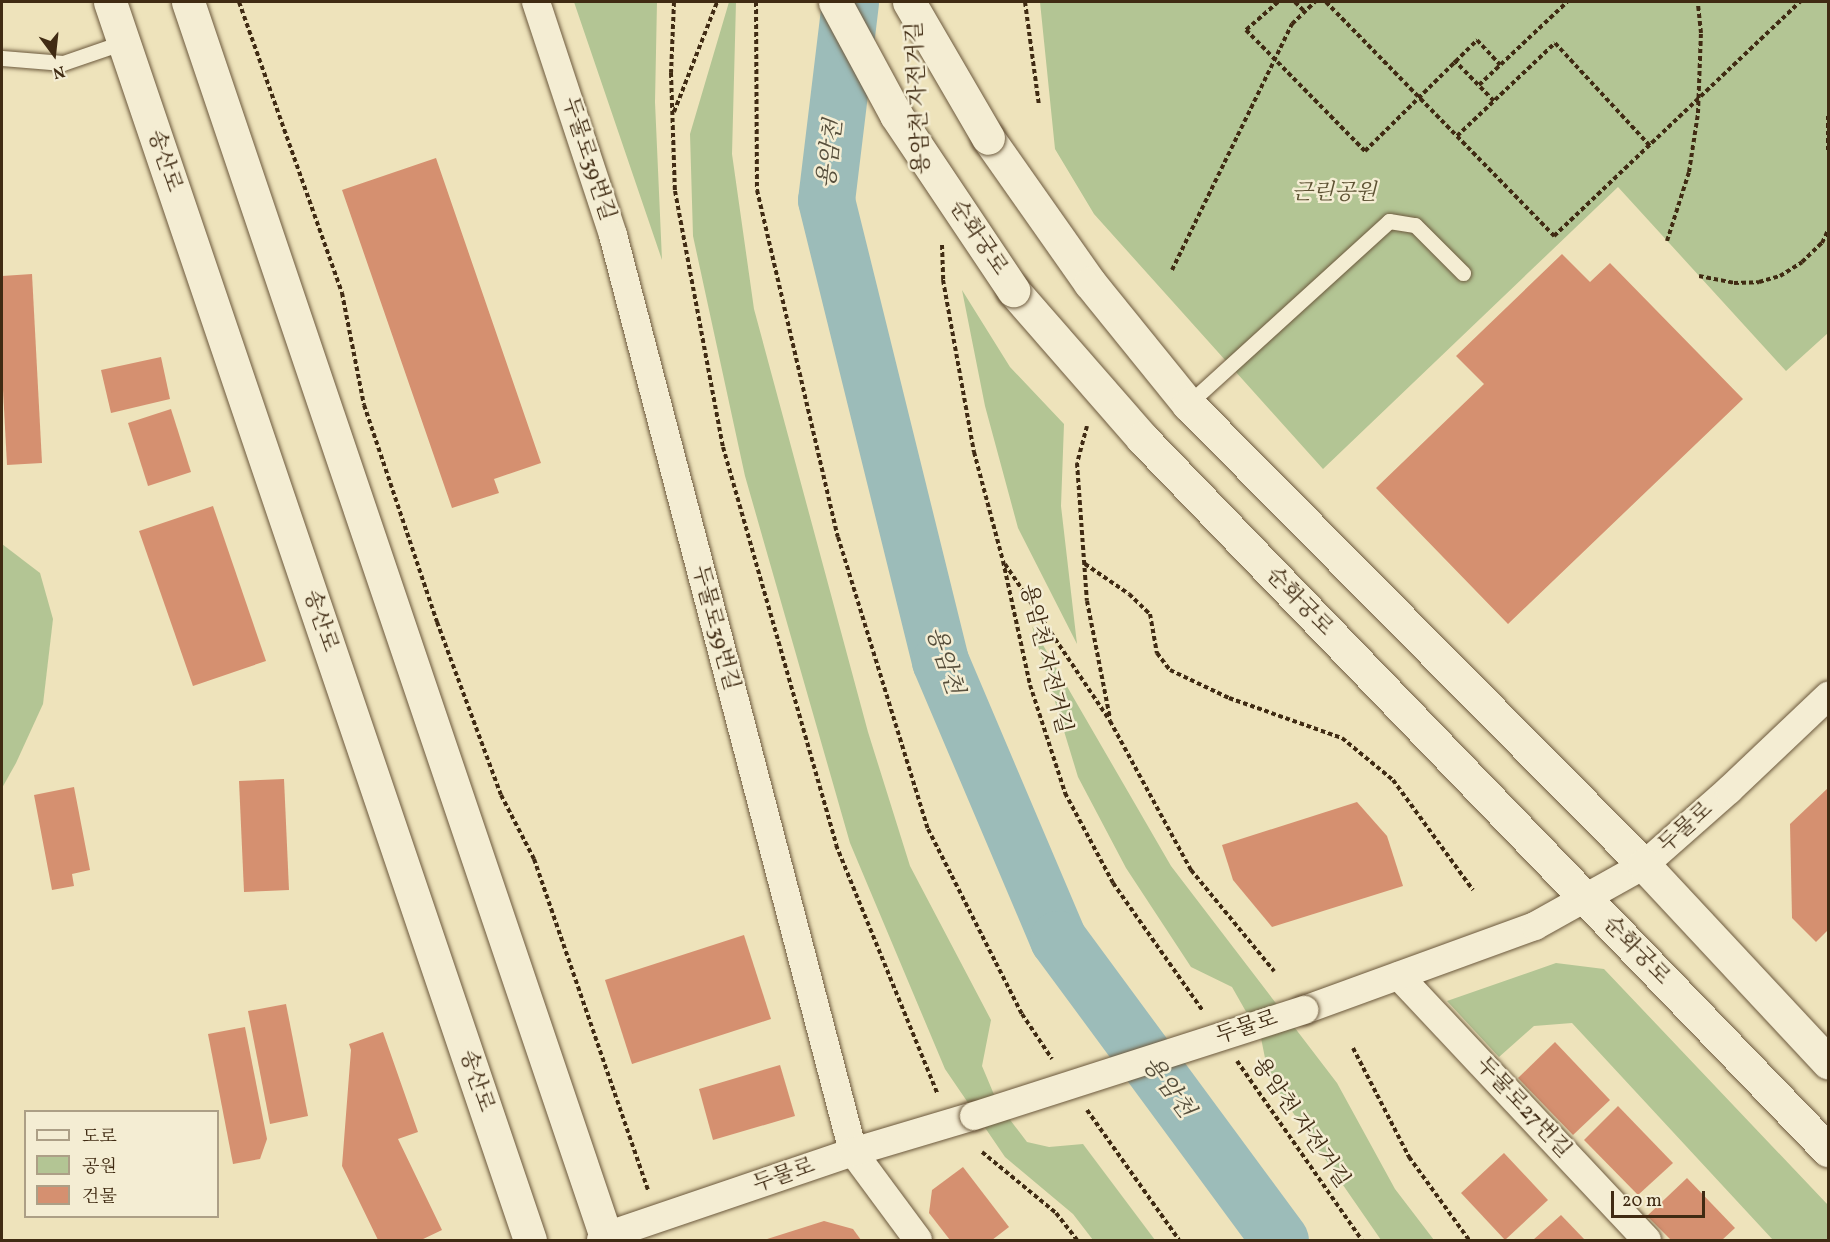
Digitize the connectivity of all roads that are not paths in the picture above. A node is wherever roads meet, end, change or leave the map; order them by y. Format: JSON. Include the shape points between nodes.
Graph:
{"nodes":[{"id":1,"x":110,"y":2,"type":"edge"},
{"id":2,"x":188,"y":2,"type":"edge"},
{"id":3,"x":536,"y":2,"type":"edge"},
{"id":4,"x":835,"y":2,"type":"edge"},
{"id":5,"x":909,"y":2,"type":"edge"},
{"id":6,"x":124,"y":42,"type":"junction"},
{"id":7,"x":2,"y":58,"type":"edge"},
{"id":8,"x":1463,"y":273,"type":"dead end"},
{"id":9,"x":1188,"y":404,"type":"junction"},
{"id":10,"x":1828,"y":696,"type":"edge"},
{"id":11,"x":1644,"y":865,"type":"junction"},
{"id":12,"x":1585,"y":898,"type":"junction"},
{"id":13,"x":1399,"y":976,"type":"junction"},
{"id":14,"x":1828,"y":1062,"type":"edge"},
{"id":15,"x":1828,"y":1150,"type":"edge"},
{"id":16,"x":853,"y":1152,"type":"junction"},
{"id":17,"x":605,"y":1239,"type":"edge"},
{"id":18,"x":530,"y":1240,"type":"edge"},
{"id":19,"x":918,"y":1240,"type":"edge"},
{"id":20,"x":1647,"y":1240,"type":"edge"}],
"edges":[{"from":1,"to":6,"type":"street","name":"송산로"},
{"from":2,"to":17,"type":"street"},
{"from":3,"to":16,"type":"street","name":"두물로39번길","via":[[613,235]]},
{"from":4,"to":12,"type":"street","name":"순화궁로","bridge":true,"via":[[896,115],[1013,290],[1142,438]]},
{"from":5,"to":9,"type":"street","bridge":true,"via":[[987,138],[1090,283]]},
{"from":6,"to":7,"type":"lane","via":[[63,63]]},
{"from":6,"to":18,"type":"street","name":"송산로"},
{"from":8,"to":9,"type":"lane","via":[[1415,225],[1389,221]]},
{"from":9,"to":11,"type":"street"},
{"from":10,"to":11,"type":"street","name":"두물로"},
{"from":11,"to":12,"type":"street","name":"두물로"},
{"from":11,"to":14,"type":"street"},
{"from":12,"to":13,"type":"street","name":"두물로","via":[[1536,926]]},
{"from":12,"to":15,"type":"street","name":"순화궁로"},
{"from":13,"to":16,"type":"street","name":"두물로","bridge":true,"via":[[1304,1010]]},
{"from":13,"to":20,"type":"street","name":"두물로27번길"},
{"from":16,"to":17,"type":"street","name":"두물로"},
{"from":16,"to":19,"type":"street","name":"두물로39번길"}]}
